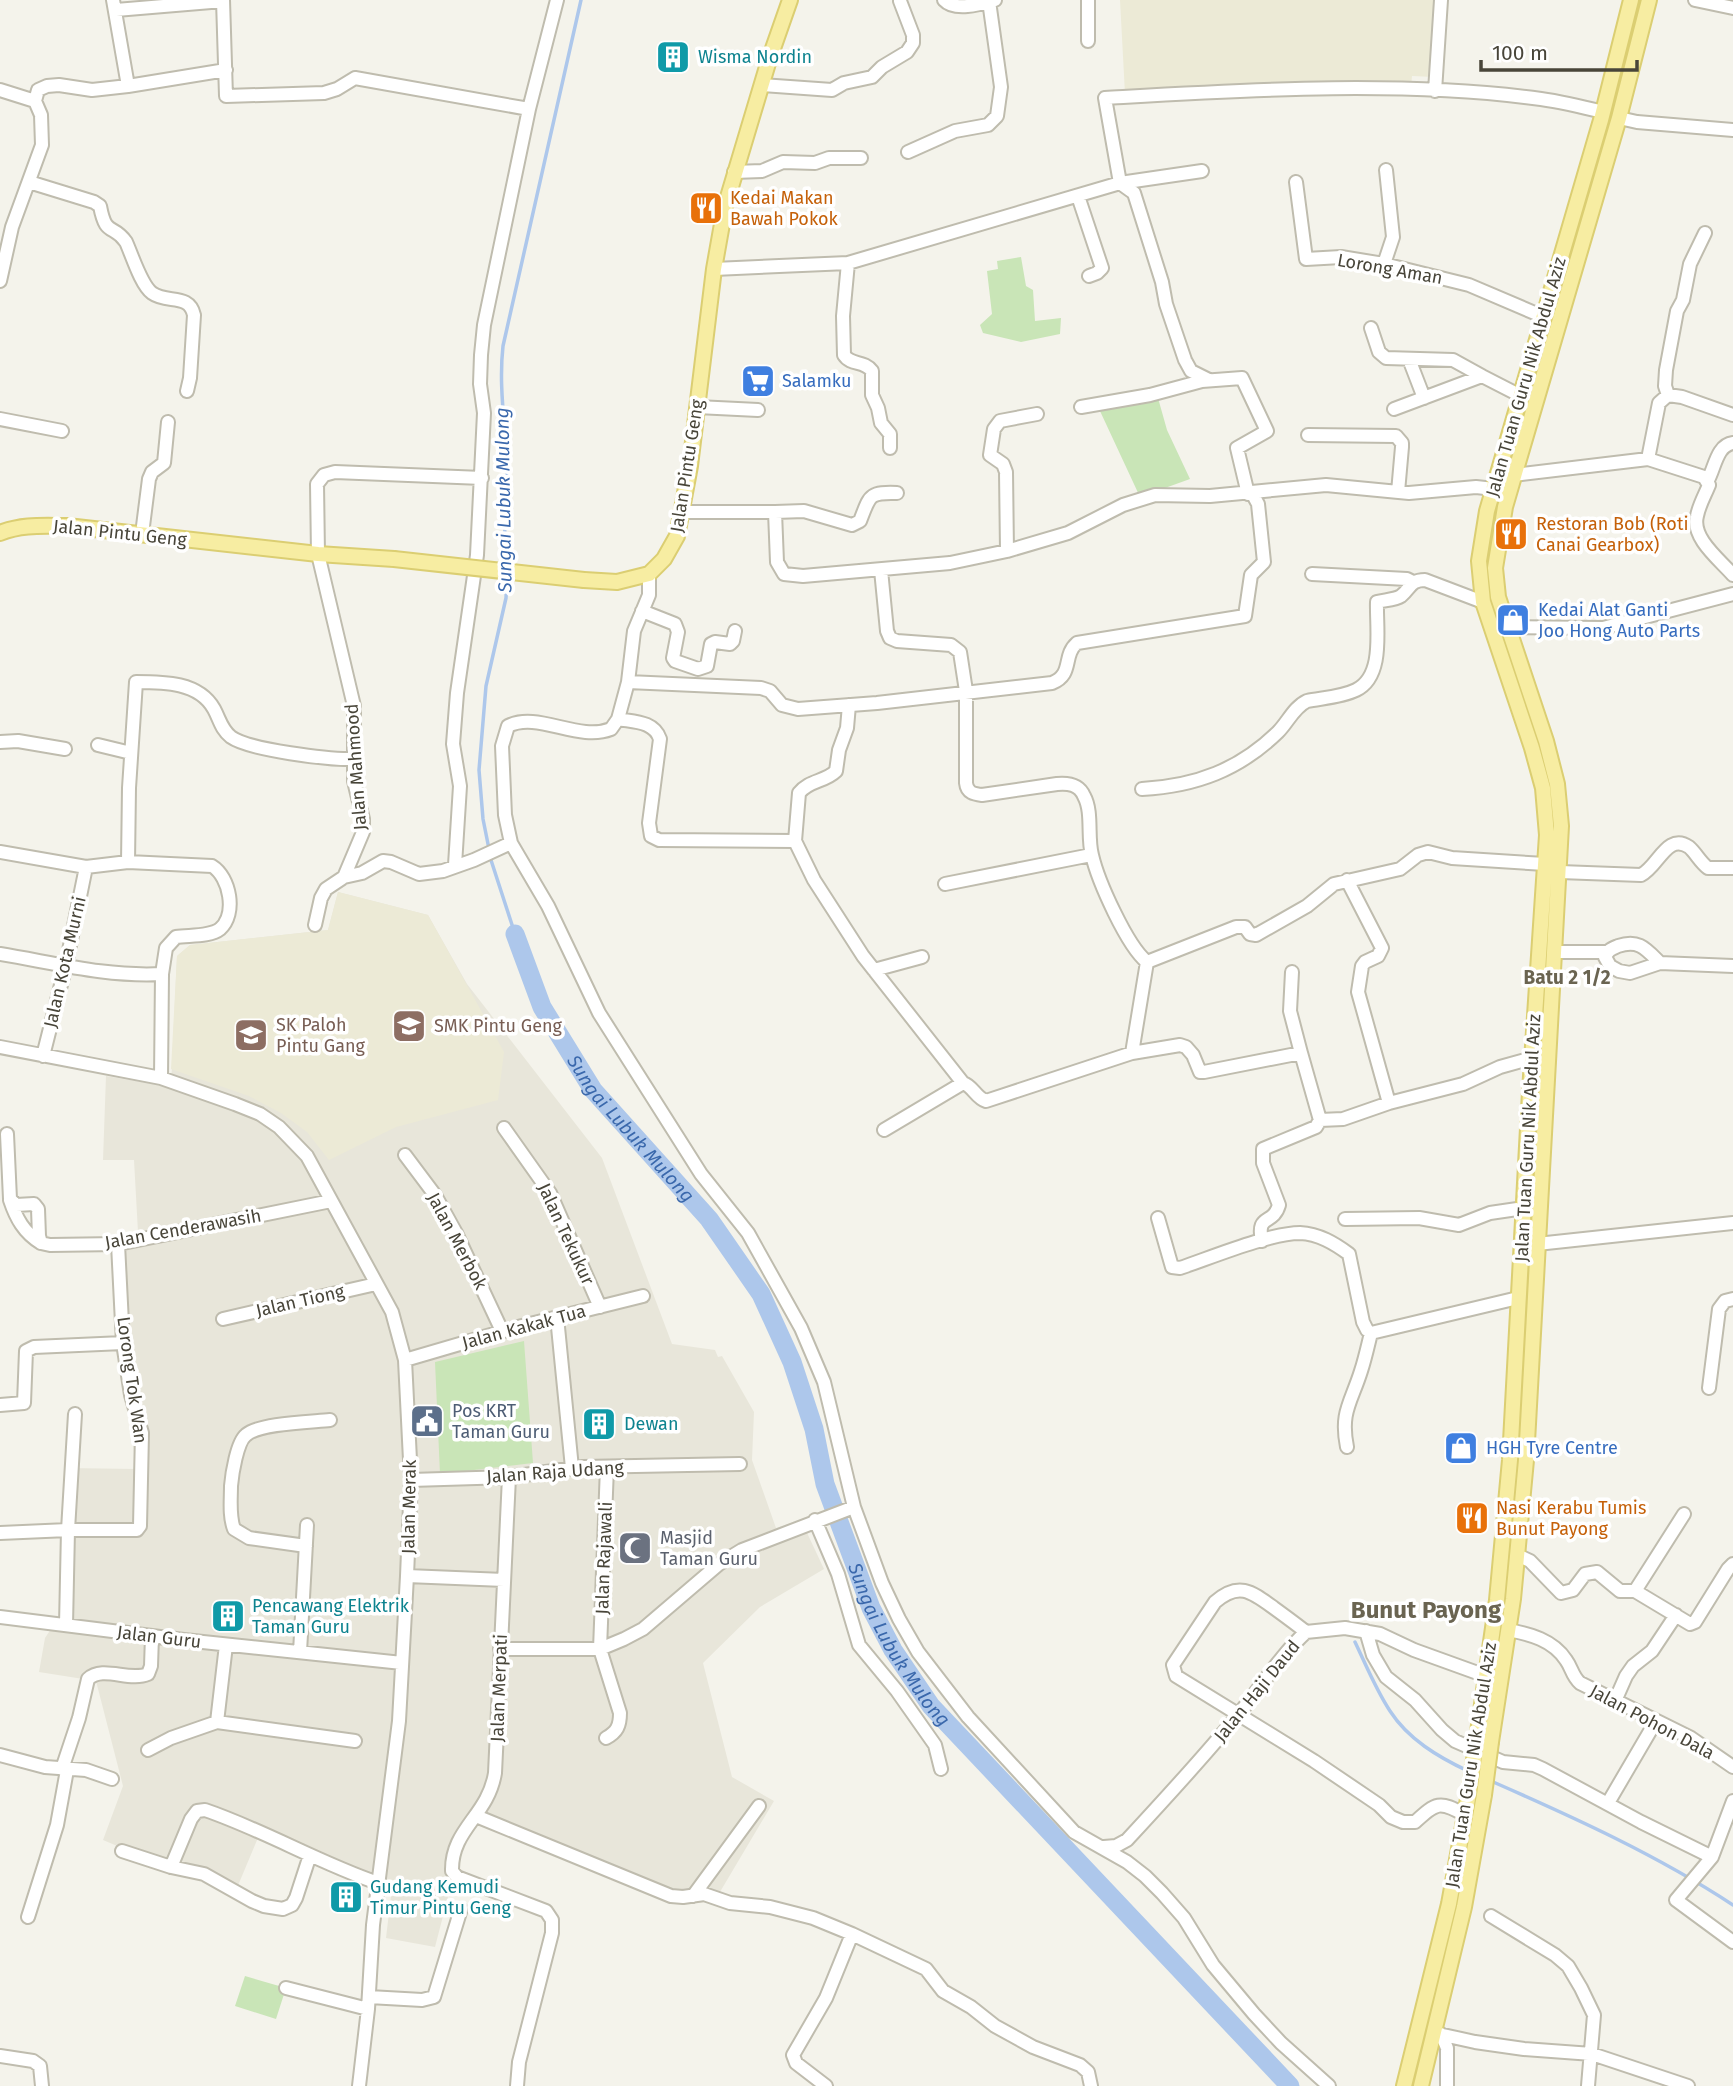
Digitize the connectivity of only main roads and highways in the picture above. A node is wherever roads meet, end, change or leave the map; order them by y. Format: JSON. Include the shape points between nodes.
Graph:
{"nodes":[{"id":1,"x":790,"y":0,"type":"edge"},
{"id":2,"x":1631,"y":0,"type":"edge"},
{"id":3,"x":1649,"y":0,"type":"edge"},
{"id":4,"x":1568,"y":234,"type":"junction"},
{"id":5,"x":1585,"y":237,"type":"junction"},
{"id":6,"x":0,"y":533,"type":"edge"},
{"id":7,"x":1527,"y":1434,"type":"junction"},
{"id":8,"x":1510,"y":1450,"type":"junction"},
{"id":9,"x":1484,"y":1740,"type":"junction"},
{"id":10,"x":1476,"y":1794,"type":"junction"},
{"id":11,"x":1404,"y":2086,"type":"edge"},
{"id":12,"x":1421,"y":2086,"type":"edge"}],
"edges":[{"from":1,"to":6,"type":"main road","name":"Jalan Pintu Geng","bridge":true,"via":[[725,207],[677,536],[649,574],[617,582],[584,580],[67,526],[30,526]]},
{"from":2,"to":4,"type":"main road","name":"Jalan Tuan Guru Nik Abdul Aziz"},
{"from":3,"to":5,"type":"main road","name":"Jalan Tuan Guru Nik Abdul Aziz"},
{"from":4,"to":5,"type":"main road","via":[[1573,241]]},
{"from":4,"to":8,"type":"main road","name":"Jalan Tuan Guru Nik Abdul Aziz","via":[[1487,511],[1479,561],[1483,602],[1543,788],[1547,835]]},
{"from":5,"to":7,"type":"main road","name":"Jalan Tuan Guru Nik Abdul Aziz","via":[[1514,475],[1496,568],[1498,597],[1558,784],[1561,826]]},
{"from":7,"to":8,"type":"main road","via":[[1521,1446]]},
{"from":7,"to":9,"type":"main road","name":"Jalan Tuan Guru Nik Abdul Aziz","via":[[1508,1630]]},
{"from":8,"to":9,"type":"main road","name":"Jalan Tuan Guru Nik Abdul Aziz","via":[[1486,1676]]},
{"from":9,"to":10,"type":"main road","name":"Jalan Tuan Guru Nik Abdul Aziz","bridge":true},
{"from":10,"to":11,"type":"main road","name":"Jalan Tuan Guru Nik Abdul Aziz","via":[[1465,1815],[1449,1904]]},
{"from":10,"to":12,"type":"main road","name":"Jalan Tuan Guru Nik Abdul Aziz","via":[[1464,1907]]}]}
